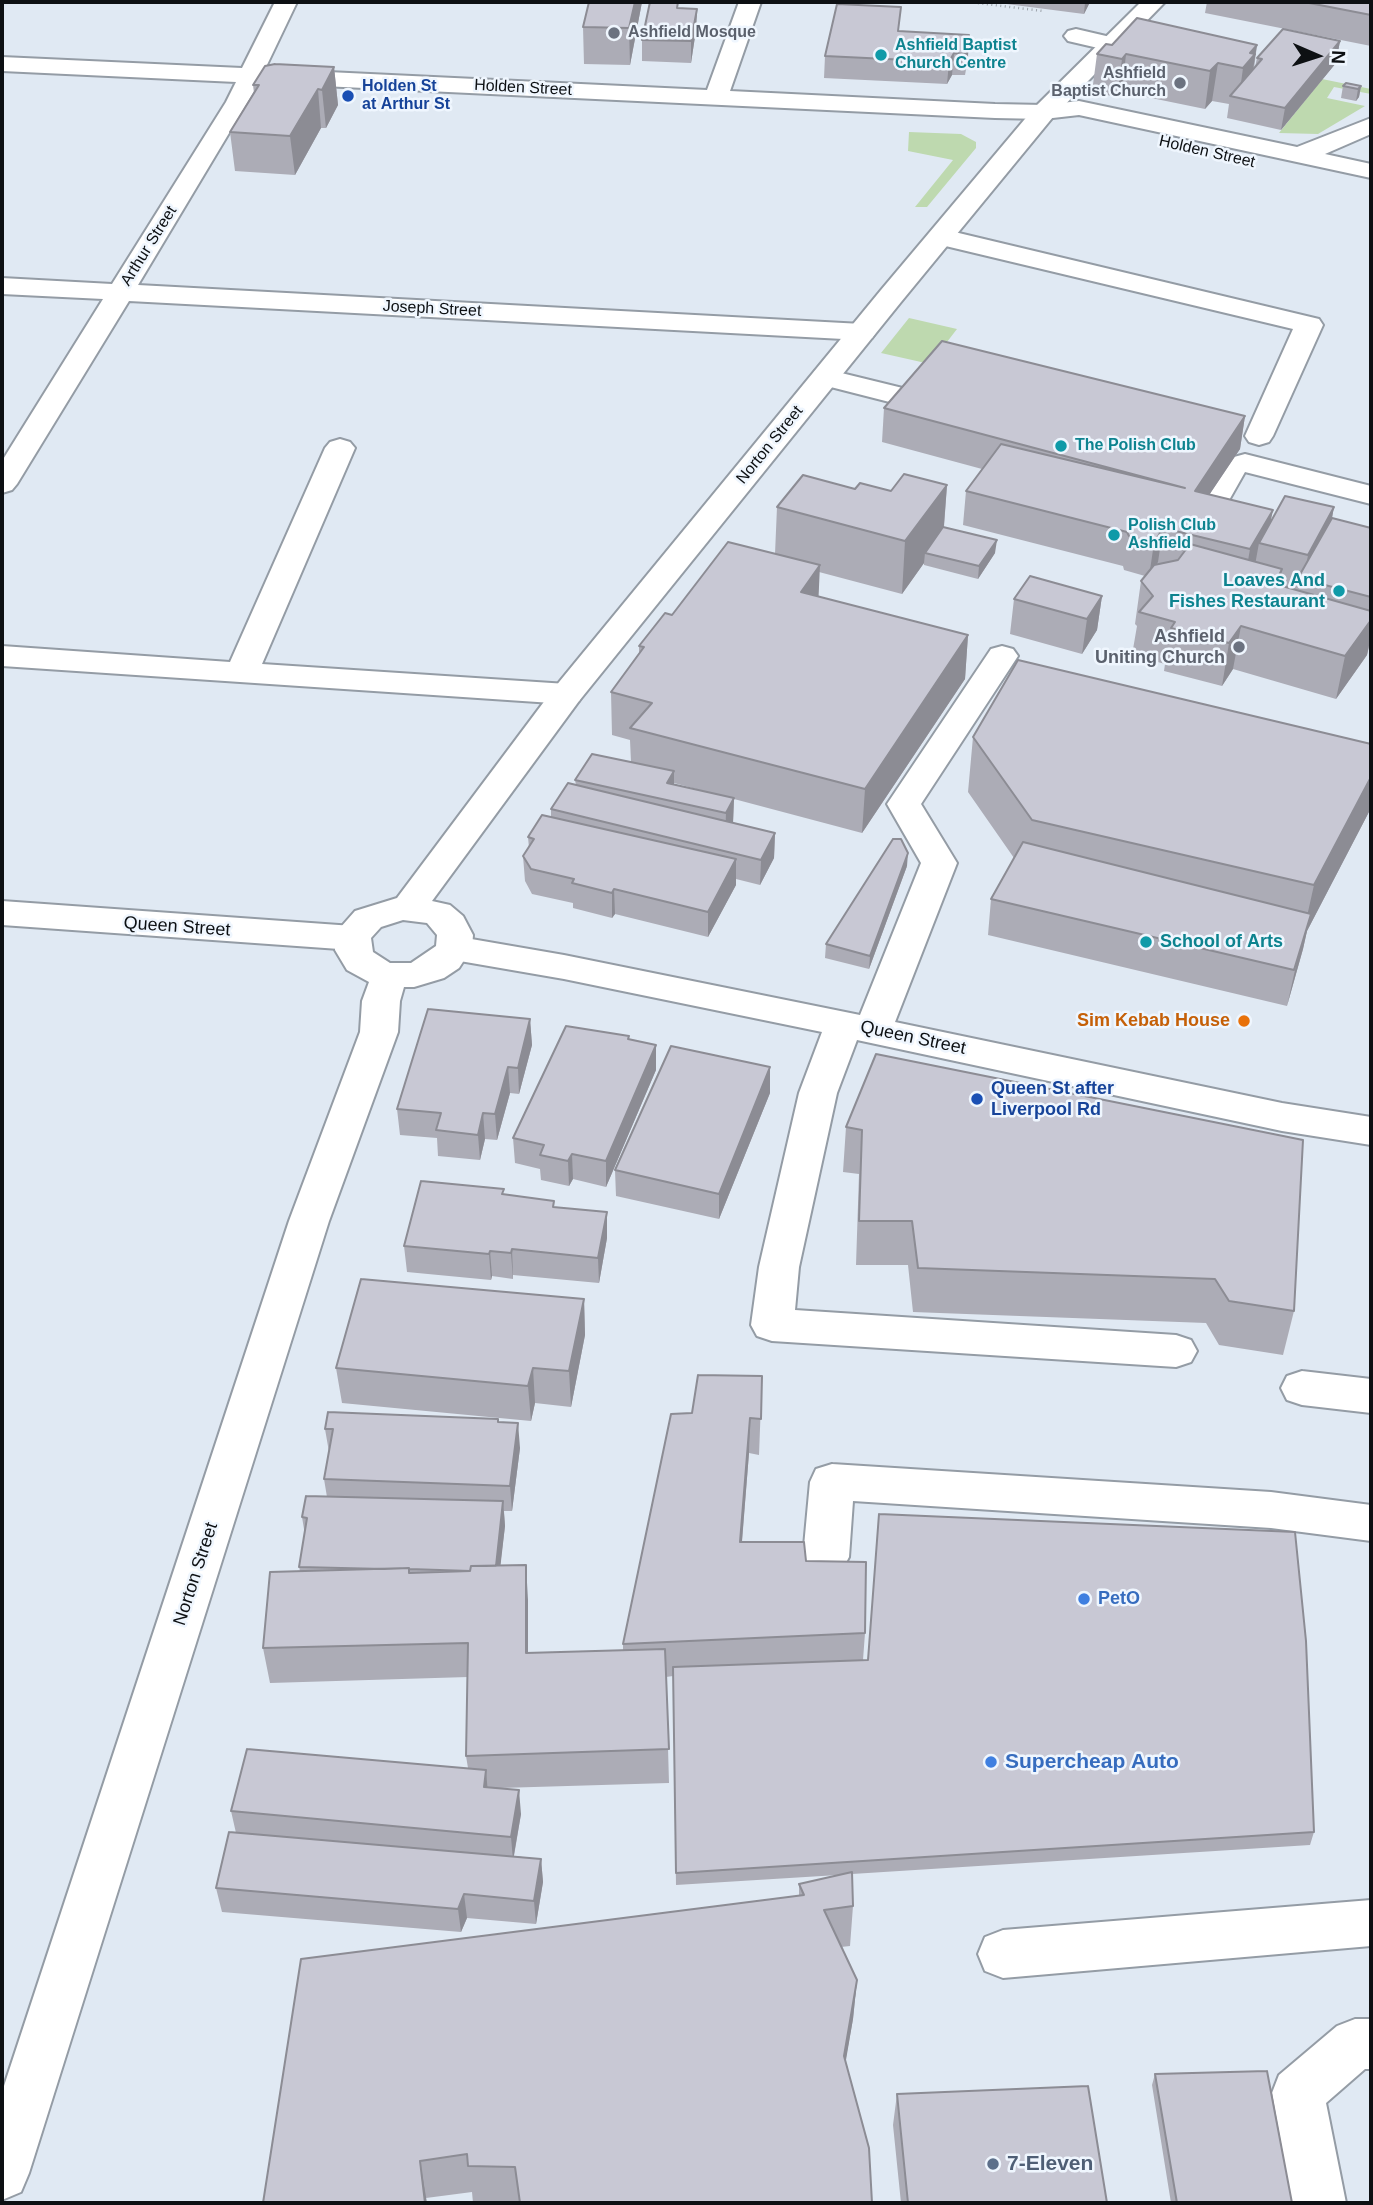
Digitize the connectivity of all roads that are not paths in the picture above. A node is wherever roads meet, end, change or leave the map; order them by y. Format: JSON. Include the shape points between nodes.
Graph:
{"nodes":[{"id":1,"x":286,"y":2,"type":"edge"},
{"id":2,"x":750,"y":2,"type":"edge"},
{"id":3,"x":1154,"y":2,"type":"edge"},
{"id":4,"x":1076,"y":36,"type":"dead end"},
{"id":5,"x":1111,"y":44,"type":"junction"},
{"id":6,"x":2,"y":64,"type":"edge"},
{"id":7,"x":251,"y":75,"type":"junction"},
{"id":8,"x":716,"y":98,"type":"junction"},
{"id":9,"x":1044,"y":112,"type":"junction"},
{"id":10,"x":1369,"y":127,"type":"edge"},
{"id":11,"x":1300,"y":155,"type":"junction"},
{"id":12,"x":1371,"y":171,"type":"edge"},
{"id":13,"x":1371,"y":189,"type":"edge"},
{"id":14,"x":942,"y":237,"type":"junction"},
{"id":15,"x":2,"y":286,"type":"edge"},
{"id":16,"x":120,"y":292,"type":"junction"},
{"id":17,"x":862,"y":332,"type":"junction"},
{"id":18,"x":825,"y":377,"type":"junction"},
{"id":19,"x":913,"y":399,"type":"edge"},
{"id":20,"x":1259,"y":436,"type":"dead end"},
{"id":21,"x":340,"y":447,"type":"dead end"},
{"id":22,"x":2,"y":484,"type":"edge"},
{"id":23,"x":1371,"y":495,"type":"edge"},
{"id":24,"x":1204,"y":519,"type":"edge"},
{"id":25,"x":2,"y":656,"type":"edge"},
{"id":26,"x":1002,"y":656,"type":"dead end"},
{"id":27,"x":242,"y":672,"type":"junction"},
{"id":28,"x":567,"y":694,"type":"junction"},
{"id":29,"x":408,"y":908,"type":"junction"},
{"id":30,"x":2,"y":913,"type":"edge"},
{"id":31,"x":353,"y":939,"type":"junction"},
{"id":32,"x":454,"y":948,"type":"junction"},
{"id":33,"x":390,"y":975,"type":"junction"},
{"id":34,"x":859,"y":1027,"type":"junction"},
{"id":35,"x":1371,"y":1131,"type":"edge"},
{"id":36,"x":1176,"y":1351,"type":"dead end"},
{"id":37,"x":1303,"y":1388,"type":"dead end"},
{"id":38,"x":1371,"y":1396,"type":"edge"},
{"id":39,"x":1371,"y":1523,"type":"edge"},
{"id":40,"x":826,"y":1557,"type":"dead end"},
{"id":41,"x":1371,"y":1923,"type":"edge"},
{"id":42,"x":1003,"y":1954,"type":"dead end"},
{"id":43,"x":1371,"y":2044,"type":"edge"},
{"id":44,"x":2,"y":2173,"type":"edge"},
{"id":45,"x":1319,"y":2203,"type":"edge"}],
"edges":[{"from":1,"to":7,"type":"street","name":"Arthur Street"},
{"from":2,"to":8,"type":"street"},
{"from":3,"to":5,"type":"street","name":"Norton Street"},
{"from":4,"to":5,"type":"street"},
{"from":5,"to":9,"type":"street","name":"Norton Street"},
{"from":6,"to":7,"type":"street","name":"Holden Street"},
{"from":7,"to":8,"type":"street","name":"Holden Street"},
{"from":7,"to":16,"type":"street","name":"Arthur Street"},
{"from":8,"to":9,"type":"street","name":"Holden Street"},
{"from":9,"to":11,"type":"street","name":"Holden Street","via":[[1079,108]]},
{"from":9,"to":13,"type":"street","name":"Holden Street","via":[[1068,122]]},
{"from":9,"to":14,"type":"street","name":"Norton Street"},
{"from":10,"to":11,"type":"street"},
{"from":11,"to":12,"type":"street","name":"Holden Street"},
{"from":14,"to":17,"type":"street","name":"Norton Street"},
{"from":14,"to":20,"type":"street","via":[[1309,326]]},
{"from":15,"to":16,"type":"street","name":"Joseph Street"},
{"from":16,"to":17,"type":"street","name":"Joseph Street"},
{"from":16,"to":22,"type":"street","name":"Arthur Street"},
{"from":17,"to":18,"type":"street","name":"Norton Street"},
{"from":18,"to":19,"type":"street"},
{"from":18,"to":28,"type":"street","name":"Norton Street"},
{"from":21,"to":27,"type":"street"},
{"from":23,"to":24,"type":"street","via":[[1245,463],[1233,466]]},
{"from":25,"to":27,"type":"street"},
{"from":26,"to":34,"type":"street","via":[[904,804],[939,863],[889,983]]},
{"from":27,"to":28,"type":"street"},
{"from":28,"to":29,"type":"street","name":"Norton Street"},
{"from":29,"to":31,"type":"street","via":[[368,919]]},
{"from":29,"to":32,"type":"street","via":[[437,913],[450,924]]},
{"from":30,"to":31,"type":"street","name":"Queen Street"},
{"from":31,"to":33,"type":"street","via":[[360,961]]},
{"from":32,"to":33,"type":"street","via":[[431,969]]},
{"from":32,"to":34,"type":"street","name":"Queen Street"},
{"from":33,"to":44,"type":"street","name":"Norton Street","via":[[381,1001],[379,1032],[309,1221]]},
{"from":34,"to":35,"type":"street","name":"Queen Street","via":[[1282,1117]]},
{"from":34,"to":36,"type":"street","via":[[818,1093],[779,1267],[772,1325]]},
{"from":37,"to":38,"type":"street"},
{"from":39,"to":40,"type":"street","via":[[1271,1510],[832,1482]]},
{"from":41,"to":42,"type":"street"},
{"from":43,"to":45,"type":"street","via":[[1355,2044],[1298,2093]]}]}
